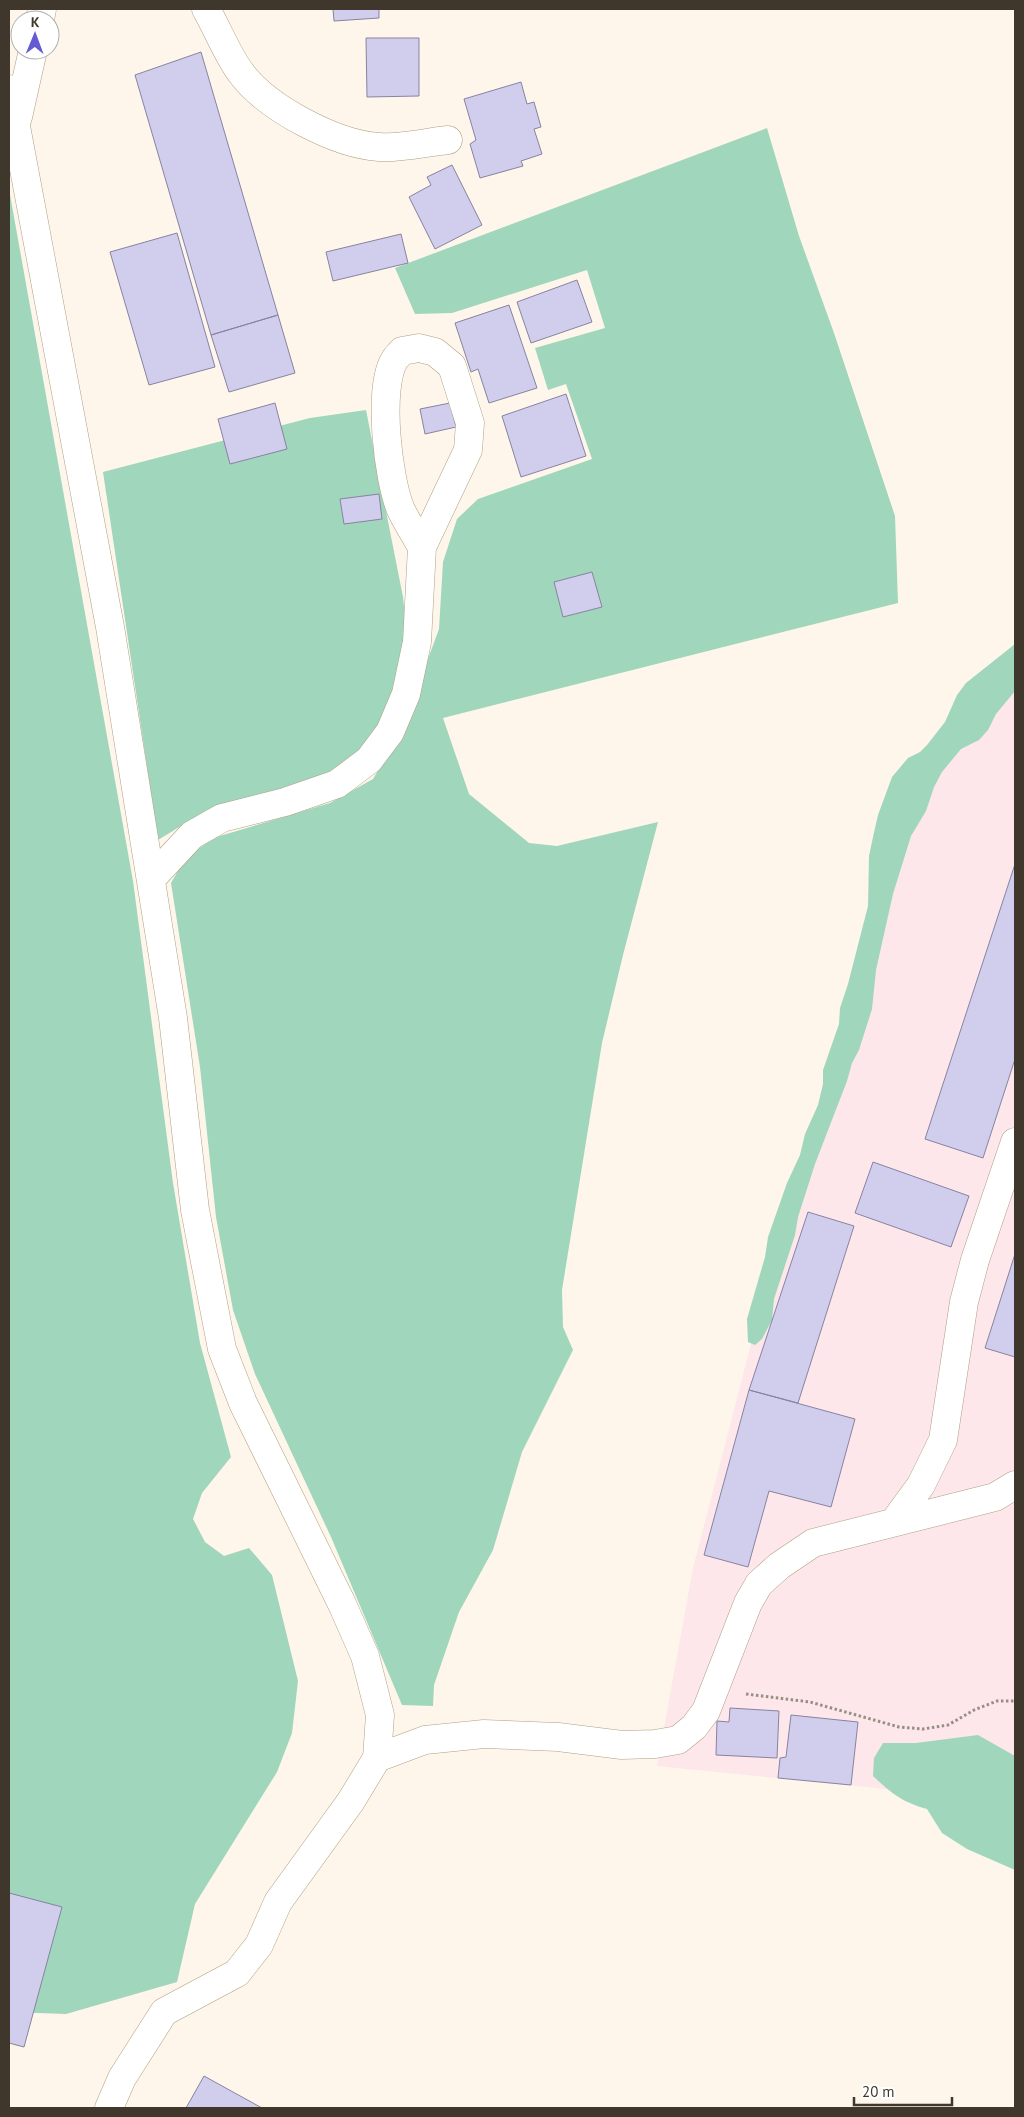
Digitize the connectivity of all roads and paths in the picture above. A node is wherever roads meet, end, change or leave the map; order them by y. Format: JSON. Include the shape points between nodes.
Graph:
{"nodes":[{"id":1,"x":206,"y":9,"type":"edge"},
{"id":2,"x":31,"y":60,"type":"edge"},
{"id":3,"x":9,"y":89,"type":"edge"},
{"id":4,"x":16,"y":125,"type":"junction"},
{"id":5,"x":448,"y":140,"type":"dead end"},
{"id":6,"x":422,"y":547,"type":"junction"},
{"id":7,"x":151,"y":880,"type":"junction"},
{"id":8,"x":1015,"y":1142,"type":"edge"},
{"id":9,"x":1015,"y":1485,"type":"edge"},
{"id":10,"x":894,"y":1522,"type":"junction"},
{"id":11,"x":715,"y":1691,"type":"junction"},
{"id":12,"x":1015,"y":1700,"type":"edge"},
{"id":13,"x":377,"y":1758,"type":"junction"},
{"id":14,"x":109,"y":2108,"type":"edge"}],
"edges":[{"from":1,"to":5,"type":"street","via":[[241,73],[267,99],[291,116],[336,137],[380,147]]},
{"from":2,"to":4,"type":"street"},
{"from":3,"to":4,"type":"street"},
{"from":4,"to":7,"type":"street","via":[[110,627]]},
{"from":6,"to":6,"type":"street","via":[[468,450],[470,423],[452,366],[435,352],[419,348],[402,351],[394,360],[386,390],[386,436],[392,480],[401,509]]},
{"from":6,"to":7,"type":"street","via":[[417,642],[406,694],[390,732],[369,760],[337,784],[285,802],[222,818],[192,835]]},
{"from":7,"to":13,"type":"street","via":[[173,1018],[195,1210],[222,1349],[243,1403],[365,1656],[380,1715]]},
{"from":8,"to":10,"type":"street","via":[[964,1302],[943,1440],[921,1485]]},
{"from":9,"to":10,"type":"street","via":[[995,1497]]},
{"from":10,"to":11,"type":"street","via":[[813,1543],[779,1566],[760,1584],[748,1603]]},
{"from":11,"to":12,"type":"path","via":[[810,1702],[899,1727],[923,1729],[948,1725],[997,1701]]},
{"from":11,"to":13,"type":"street","via":[[694,1727],[678,1740],[622,1744],[484,1734],[425,1740]]},
{"from":13,"to":14,"type":"street","via":[[351,1801],[278,1902],[259,1945],[237,1973],[164,2012],[122,2078]]}]}
